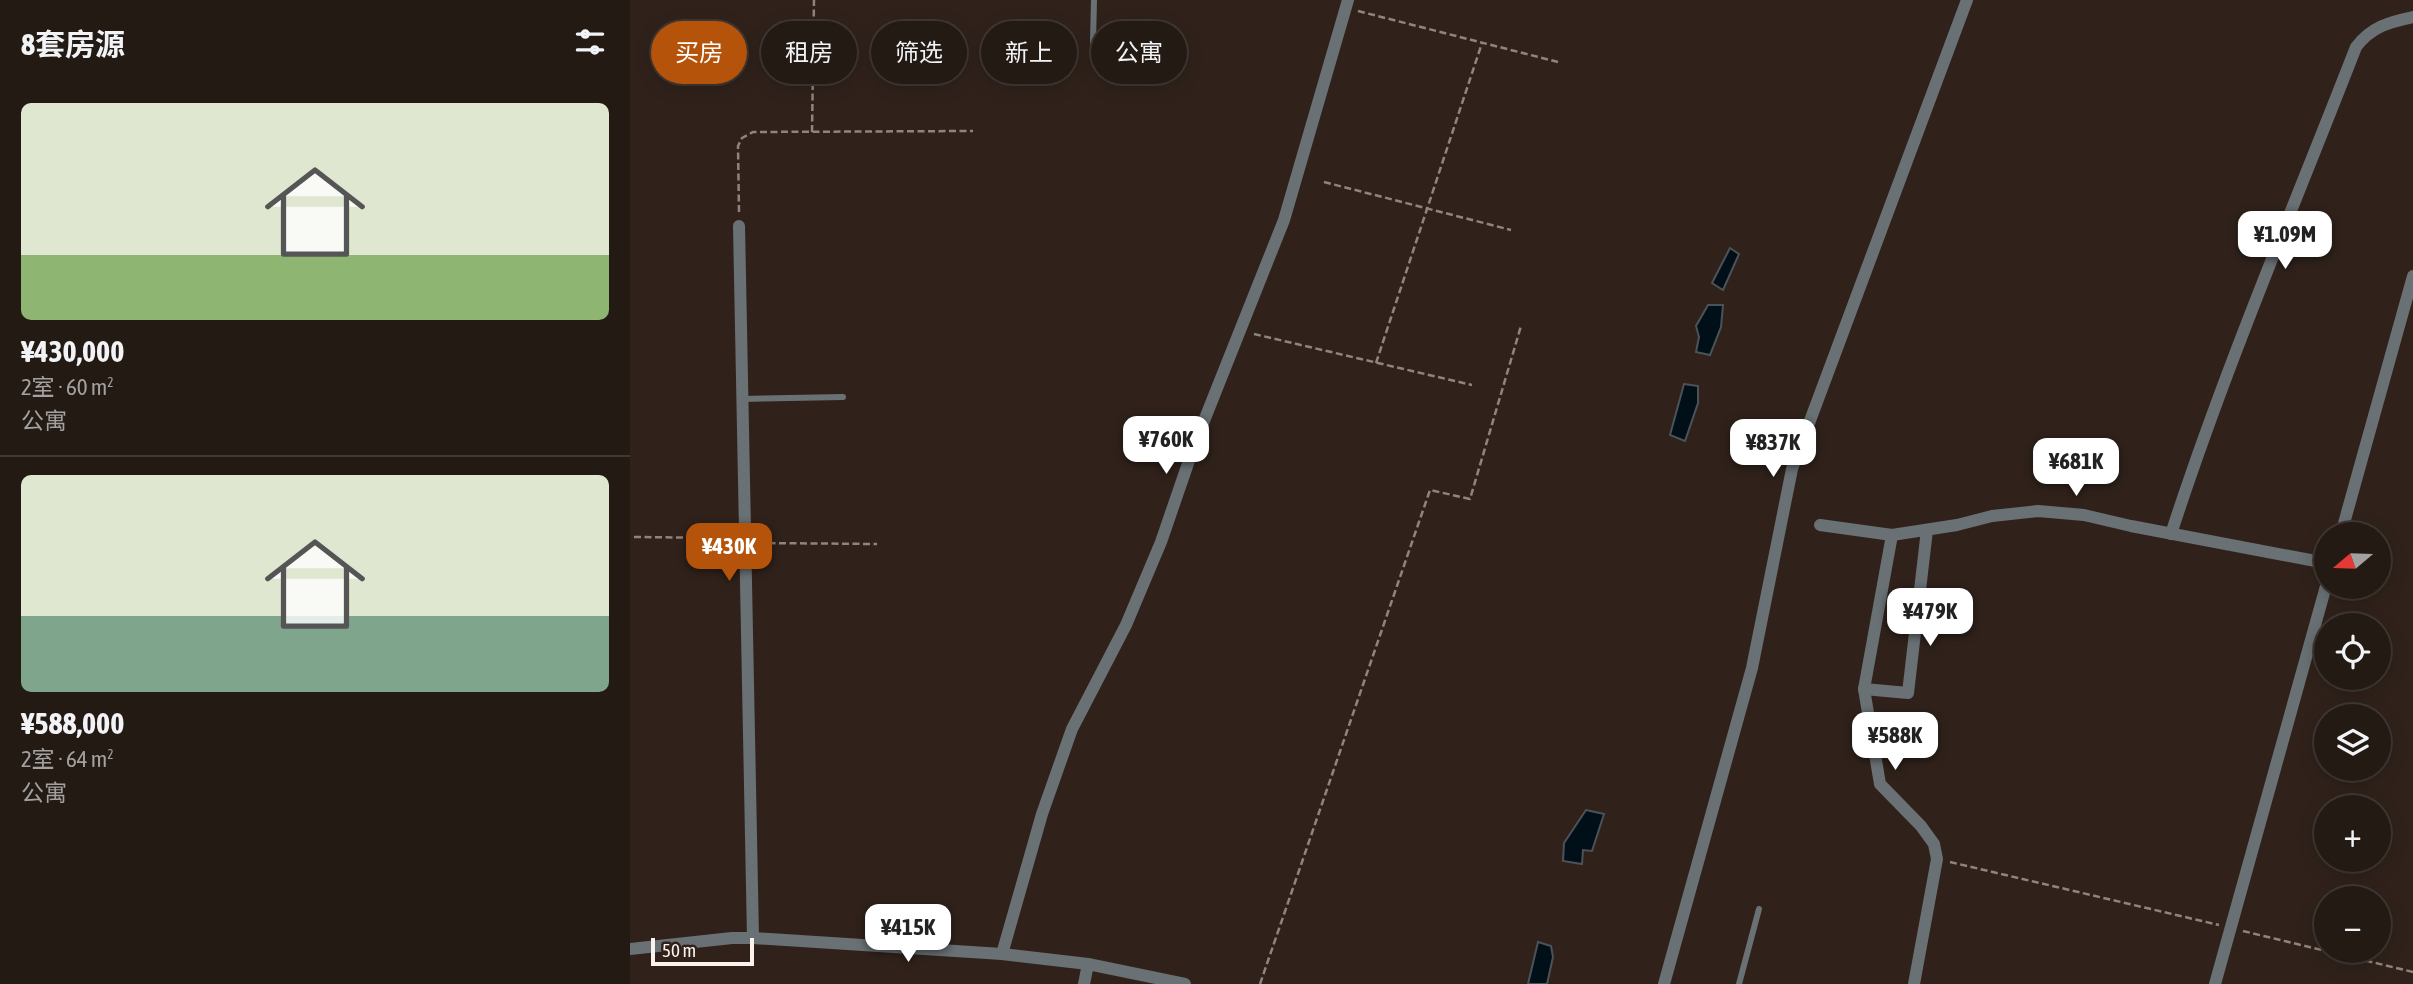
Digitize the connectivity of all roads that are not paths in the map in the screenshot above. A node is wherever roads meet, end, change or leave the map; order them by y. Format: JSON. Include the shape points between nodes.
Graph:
{"nodes":[{"id":1,"x":1094,"y":0,"type":"edge"},
{"id":2,"x":1967,"y":0,"type":"edge"},
{"id":3,"x":1346,"y":4,"type":"edge"},
{"id":4,"x":2413,"y":17,"type":"edge"},
{"id":5,"x":1094,"y":21,"type":"edge"},
{"id":6,"x":739,"y":226,"type":"road end"},
{"id":7,"x":2413,"y":276,"type":"edge"},
{"id":8,"x":843,"y":397,"type":"dead end"},
{"id":9,"x":743,"y":399,"type":"junction"},
{"id":10,"x":2344,"y":522,"type":"edge"},
{"id":11,"x":1820,"y":525,"type":"dead end"},
{"id":12,"x":1927,"y":530,"type":"junction"},
{"id":13,"x":2171,"y":534,"type":"junction"},
{"id":14,"x":1892,"y":535,"type":"junction"},
{"id":15,"x":2314,"y":561,"type":"edge"},
{"id":16,"x":2322,"y":599,"type":"edge"},
{"id":17,"x":1864,"y":689,"type":"junction"},
{"id":18,"x":1759,"y":909,"type":"dead end"},
{"id":19,"x":753,"y":938,"type":"junction"},
{"id":20,"x":630,"y":949,"type":"edge"},
{"id":21,"x":1002,"y":954,"type":"junction"},
{"id":22,"x":1088,"y":964,"type":"junction"},
{"id":23,"x":1084,"y":984,"type":"edge"},
{"id":24,"x":1185,"y":984,"type":"edge"},
{"id":25,"x":1664,"y":984,"type":"edge"},
{"id":26,"x":1739,"y":984,"type":"edge"},
{"id":27,"x":1914,"y":984,"type":"edge"},
{"id":28,"x":2215,"y":984,"type":"edge"}],
"edges":[{"from":1,"to":5,"type":"lane"},
{"from":2,"to":25,"type":"street","via":[[1792,468],[1752,668]]},
{"from":3,"to":21,"type":"street","via":[[1284,220],[1156,554],[1126,625],[1072,729]]},
{"from":4,"to":13,"type":"street","via":[[2388,22],[2364,36],[2356,47],[2237,345]]},
{"from":6,"to":9,"type":"street"},
{"from":7,"to":10,"type":"street"},
{"from":8,"to":9,"type":"lane"},
{"from":9,"to":19,"type":"street"},
{"from":11,"to":14,"type":"street"},
{"from":12,"to":13,"type":"street","via":[[2038,511],[2084,515]]},
{"from":12,"to":14,"type":"street"},
{"from":12,"to":17,"type":"street","via":[[1908,693]]},
{"from":13,"to":15,"type":"street"},
{"from":14,"to":17,"type":"street"},
{"from":16,"to":28,"type":"street"},
{"from":17,"to":27,"type":"street","via":[[1880,784],[1934,844],[1937,859]]},
{"from":18,"to":26,"type":"lane"},
{"from":19,"to":20,"type":"street"},
{"from":19,"to":21,"type":"street"},
{"from":21,"to":22,"type":"street"},
{"from":22,"to":23,"type":"street"},
{"from":22,"to":24,"type":"street"}]}
